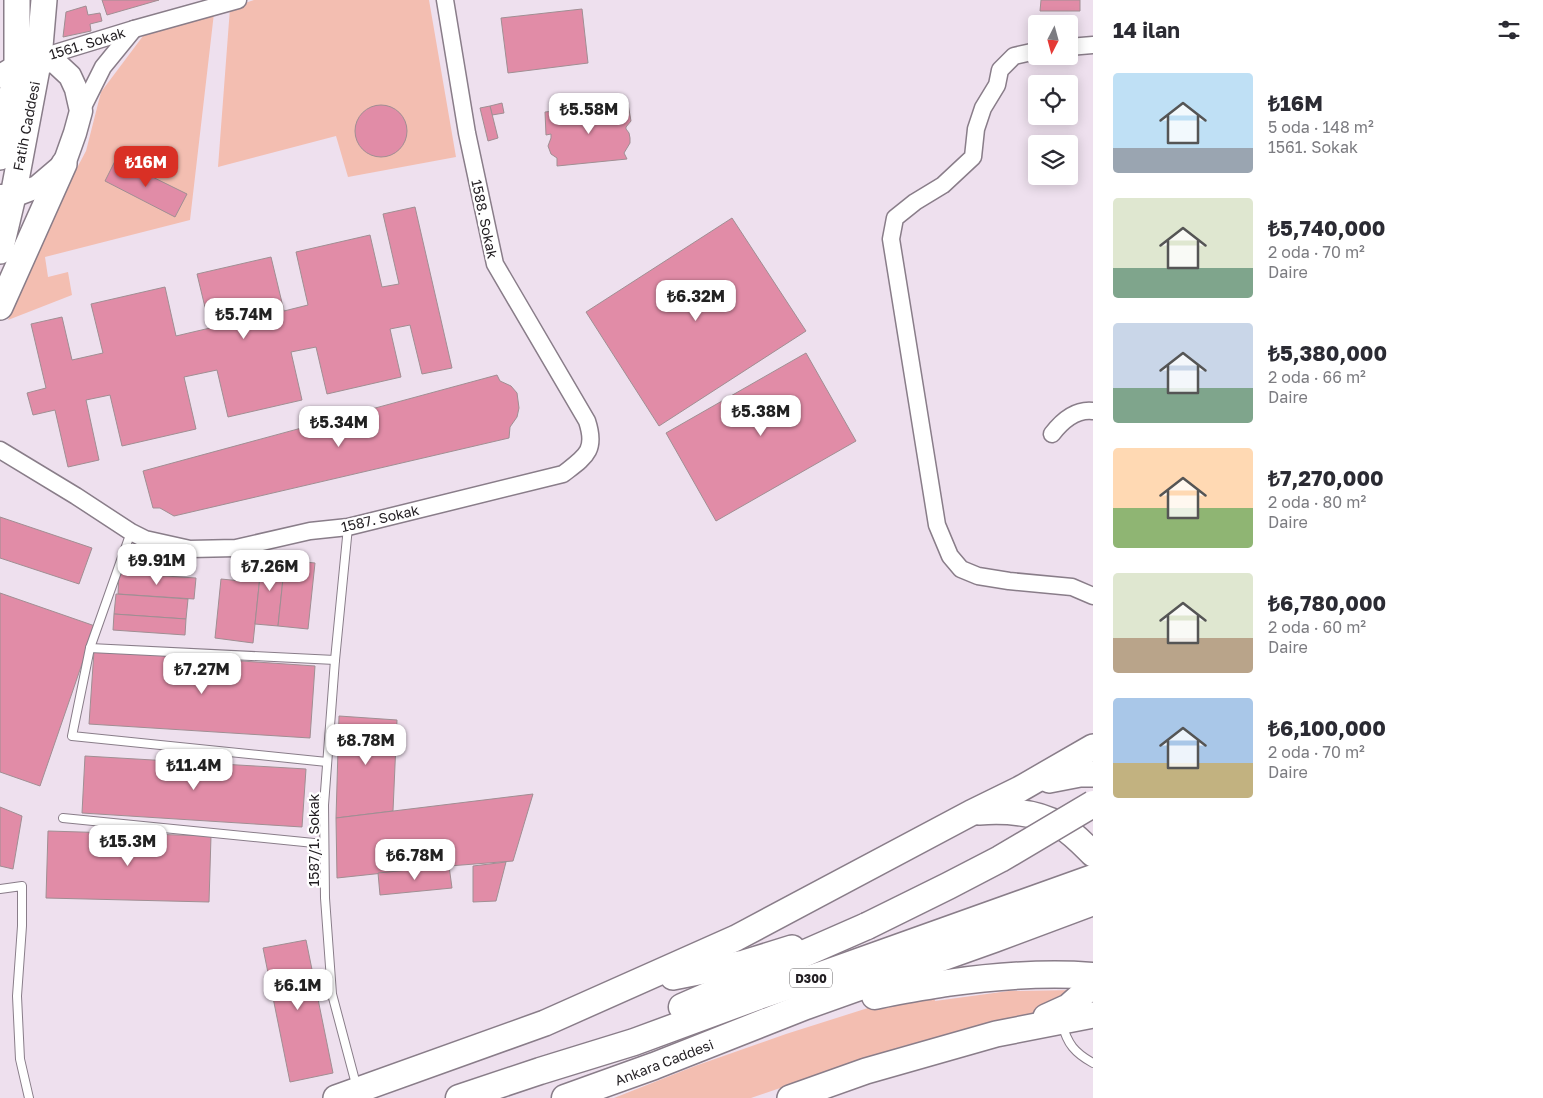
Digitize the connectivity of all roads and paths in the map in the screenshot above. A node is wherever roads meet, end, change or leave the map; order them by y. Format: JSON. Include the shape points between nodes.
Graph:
{"nodes":[{"id":1,"x":44,"y":0,"type":"edge"},
{"id":2,"x":238,"y":0,"type":"edge"},
{"id":3,"x":445,"y":0,"type":"edge"},
{"id":4,"x":17,"y":9,"type":"edge"},
{"id":5,"x":134,"y":29,"type":"junction"},
{"id":6,"x":1093,"y":45,"type":"edge"},
{"id":7,"x":1078,"y":47,"type":"edge"},
{"id":8,"x":1028,"y":53,"type":"edge"},
{"id":9,"x":10,"y":66,"type":"edge"},
{"id":10,"x":81,"y":110,"type":"junction"},
{"id":11,"x":0,"y":157,"type":"edge"},
{"id":12,"x":64,"y":164,"type":"junction"},
{"id":13,"x":7,"y":196,"type":"edge"},
{"id":14,"x":0,"y":252,"type":"edge"},
{"id":15,"x":0,"y":307,"type":"edge"},
{"id":16,"x":1093,"y":411,"type":"edge"},
{"id":17,"x":1052,"y":434,"type":"dead end"},
{"id":18,"x":591,"y":445,"type":"joint"},
{"id":19,"x":0,"y":450,"type":"edge"},
{"id":20,"x":348,"y":527,"type":"junction"},
{"id":21,"x":131,"y":532,"type":"junction"},
{"id":22,"x":1093,"y":596,"type":"edge"},
{"id":23,"x":90,"y":648,"type":"junction"},
{"id":24,"x":335,"y":660,"type":"junction"},
{"id":25,"x":1093,"y":748,"type":"edge"},
{"id":26,"x":327,"y":762,"type":"junction"},
{"id":27,"x":1093,"y":774,"type":"edge"},
{"id":28,"x":1020,"y":789,"type":"junction"},
{"id":29,"x":1093,"y":804,"type":"edge"},
{"id":30,"x":971,"y":813,"type":"junction"},
{"id":31,"x":63,"y":818,"type":"dead end"},
{"id":32,"x":324,"y":844,"type":"junction"},
{"id":33,"x":1093,"y":854,"type":"edge"},
{"id":34,"x":0,"y":889,"type":"edge"},
{"id":35,"x":1089,"y":891,"type":"edge"},
{"id":36,"x":867,"y":926,"type":"junction"},
{"id":37,"x":1093,"y":976,"type":"edge"},
{"id":38,"x":1093,"y":981,"type":"edge"},
{"id":39,"x":624,"y":988,"type":"junction"},
{"id":40,"x":1093,"y":1015,"type":"edge"},
{"id":41,"x":1061,"y":1021,"type":"junction"},
{"id":42,"x":996,"y":1034,"type":"junction"},
{"id":43,"x":734,"y":1036,"type":"junction"},
{"id":44,"x":1093,"y":1063,"type":"edge"},
{"id":45,"x":540,"y":1071,"type":"junction"},
{"id":46,"x":347,"y":1094,"type":"edge"},
{"id":47,"x":29,"y":1098,"type":"edge"},
{"id":48,"x":459,"y":1098,"type":"edge"},
{"id":49,"x":566,"y":1098,"type":"edge"},
{"id":50,"x":790,"y":1098,"type":"edge"}],
"edges":[{"from":1,"to":9,"type":"main road","name":"Fatih Caddesi"},
{"from":2,"to":5,"type":"street","name":"1561. Sokak"},
{"from":3,"to":18,"type":"street","name":"1588. Sokak","via":[[467,133],[494,264],[586,421]]},
{"from":4,"to":9,"type":"main road","name":"Fatih Caddesi"},
{"from":5,"to":9,"type":"street","name":"1561. Sokak"},
{"from":5,"to":10,"type":"street","name":"1561. Sokak","via":[[103,67]]},
{"from":6,"to":7,"type":"street"},
{"from":8,"to":22,"type":"street","via":[[1014,56],[1000,70],[997,85],[983,108],[976,129],[973,157],[942,185],[895,218],[891,238],[937,525],[950,556],[961,569],[978,576],[1072,587]]},
{"from":9,"to":10,"type":"main road","via":[[56,63],[70,76]]},
{"from":9,"to":11,"type":"main road"},
{"from":9,"to":13,"type":"main road","name":"Fatih Caddesi"},
{"from":10,"to":12,"type":"main road"},
{"from":12,"to":13,"type":"main road","via":[[37,187]]},
{"from":12,"to":15,"type":"main road"},
{"from":13,"to":14,"type":"main road","name":"Fatih Caddesi"},
{"from":16,"to":17,"type":"street","via":[[1084,410],[1068,418]]},
{"from":18,"to":20,"type":"street","name":"1587. Sokak","via":[[582,460],[563,474]]},
{"from":19,"to":21,"type":"street","name":"1587. Sokak"},
{"from":20,"to":21,"type":"street","name":"1587. Sokak","via":[[310,531],[236,548],[200,549],[145,539]]},
{"from":20,"to":24,"type":"lane","name":"1587/1. Sokak"},
{"from":21,"to":23,"type":"lane"},
{"from":23,"to":24,"type":"lane"},
{"from":23,"to":26,"type":"lane","via":[[72,736]]},
{"from":24,"to":26,"type":"lane","name":"1587/1. Sokak"},
{"from":25,"to":28,"type":"main road"},
{"from":26,"to":32,"type":"lane","name":"1587/1. Sokak"},
{"from":27,"to":28,"type":"main road","via":[[1052,779]]},
{"from":28,"to":30,"type":"main road"},
{"from":29,"to":36,"type":"highway","bridge":true,"via":[[1000,859]]},
{"from":30,"to":33,"type":"main road","via":[[996,811],[1034,816],[1061,826]]},
{"from":30,"to":39,"type":"main road","via":[[736,938]]},
{"from":31,"to":32,"type":"lane"},
{"from":32,"to":46,"type":"lane","name":"1587/1. Sokak","via":[[332,994]]},
{"from":34,"to":47,"type":"lane","via":[[22,886],[17,996],[20,1059]]},
{"from":35,"to":43,"type":"highway","number":"D300","via":[[994,939],[806,1006]]},
{"from":35,"to":45,"type":"highway","number":"D300","via":[[852,964],[634,1042]]},
{"from":36,"to":39,"type":"main road","via":[[744,963]]},
{"from":36,"to":45,"type":"highway","via":[[677,1009],[600,1038]]},
{"from":37,"to":43,"type":"highway","via":[[1018,975],[926,986],[886,993],[771,1029]]},
{"from":38,"to":42,"type":"main road","via":[[1068,1007]]},
{"from":39,"to":46,"type":"main road","via":[[545,1023]]},
{"from":40,"to":41,"type":"main road"},
{"from":41,"to":42,"type":"main road"},
{"from":41,"to":44,"type":"lane","via":[[1064,1034],[1073,1048]]},
{"from":42,"to":50,"type":"main road","via":[[866,1070]]},
{"from":43,"to":49,"type":"highway","name":"Ankara Caddesi","number":"D300"},
{"from":45,"to":48,"type":"highway","number":"D300"}]}
